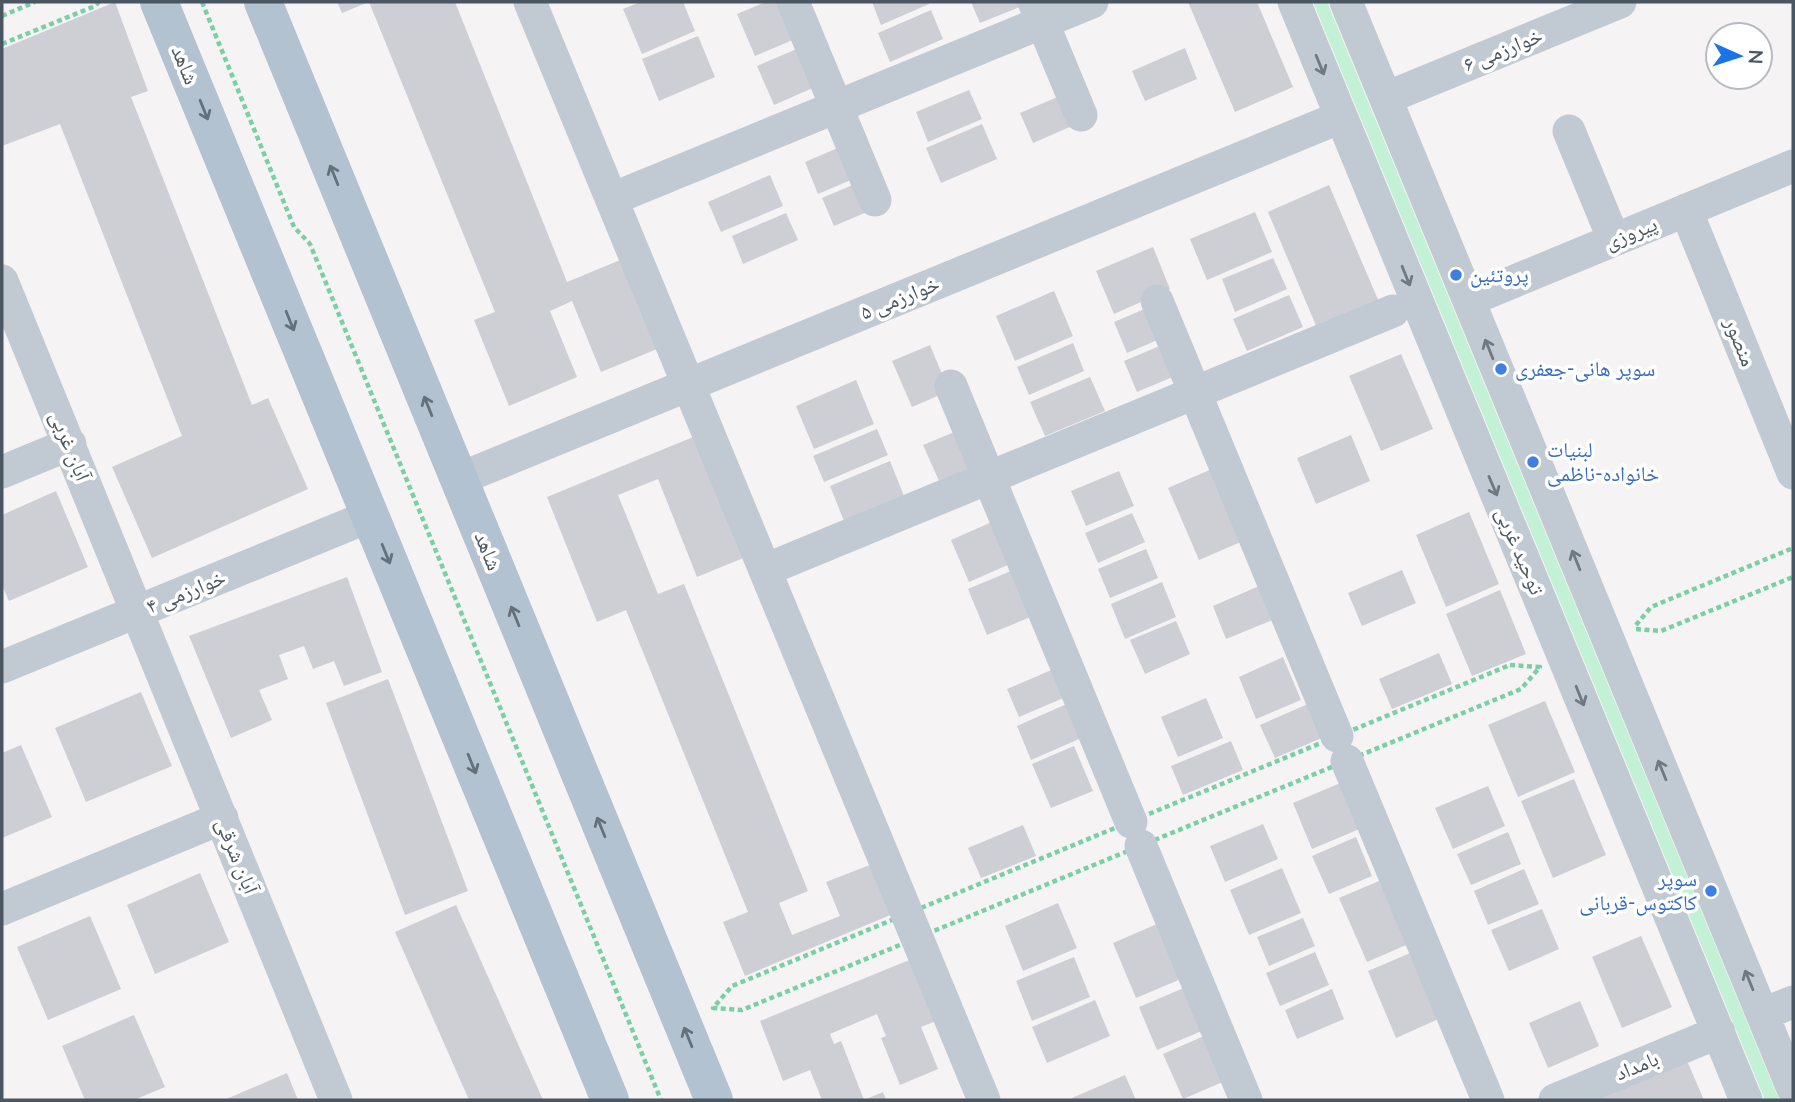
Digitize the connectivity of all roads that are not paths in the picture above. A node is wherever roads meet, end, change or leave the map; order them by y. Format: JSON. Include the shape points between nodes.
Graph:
{"nodes":[{"id":1,"x":159,"y":2,"type":"edge"},
{"id":2,"x":263,"y":2,"type":"edge"},
{"id":3,"x":530,"y":2,"type":"edge"},
{"id":4,"x":793,"y":2,"type":"edge"},
{"id":5,"x":1092,"y":2,"type":"edge"},
{"id":6,"x":1294,"y":2,"type":"edge"},
{"id":7,"x":1346,"y":2,"type":"edge"},
{"id":8,"x":1620,"y":2,"type":"edge"},
{"id":9,"x":1038,"y":12,"type":"edge"},
{"id":10,"x":175,"y":20,"type":"edge"},
{"id":11,"x":1386,"y":98,"type":"junction"},
{"id":12,"x":836,"y":107,"type":"junction"},
{"id":13,"x":1081,"y":115,"type":"dead end"},
{"id":14,"x":1341,"y":117,"type":"junction"},
{"id":15,"x":1569,"y":131,"type":"dead end"},
{"id":16,"x":1793,"y":166,"type":"edge"},
{"id":17,"x":611,"y":200,"type":"junction"},
{"id":18,"x":875,"y":200,"type":"dead end"},
{"id":19,"x":1686,"y":210,"type":"junction"},
{"id":20,"x":1614,"y":240,"type":"junction"},
{"id":21,"x":2,"y":281,"type":"edge"},
{"id":22,"x":1469,"y":300,"type":"junction"},
{"id":23,"x":1157,"y":301,"type":"dead end"},
{"id":24,"x":1393,"y":312,"type":"dead end"},
{"id":25,"x":688,"y":385,"type":"junction"},
{"id":26,"x":951,"y":386,"type":"dead end"},
{"id":27,"x":1195,"y":393,"type":"junction"},
{"id":28,"x":70,"y":444,"type":"junction"},
{"id":29,"x":2,"y":472,"type":"edge"},
{"id":30,"x":1793,"y":473,"type":"edge"},
{"id":31,"x":989,"y":478,"type":"junction"},
{"id":32,"x":459,"y":479,"type":"junction"},
{"id":33,"x":370,"y":516,"type":"junction"},
{"id":34,"x":765,"y":570,"type":"junction"},
{"id":35,"x":136,"y":612,"type":"junction"},
{"id":36,"x":2,"y":667,"type":"edge"},
{"id":37,"x":222,"y":818,"type":"junction"},
{"id":38,"x":2,"y":909,"type":"edge"},
{"id":39,"x":1778,"y":1008,"type":"edge"},
{"id":40,"x":1719,"y":1032,"type":"junction"},
{"id":41,"x":1793,"y":1089,"type":"edge"},
{"id":42,"x":336,"y":1100,"type":"edge"},
{"id":43,"x":610,"y":1100,"type":"edge"},
{"id":44,"x":713,"y":1100,"type":"edge"},
{"id":45,"x":984,"y":1100,"type":"edge"},
{"id":46,"x":1246,"y":1100,"type":"edge"},
{"id":47,"x":1488,"y":1100,"type":"edge"},
{"id":48,"x":1555,"y":1100,"type":"edge"},
{"id":49,"x":1746,"y":1100,"type":"edge"}],
"edges":[{"from":1,"to":10,"type":"main road","name":"شاهد"},
{"from":32,"to":2,"type":"main road","name":"شاهد","one_way":true},
{"from":3,"to":17,"type":"street"},
{"from":4,"to":12,"type":"street"},
{"from":5,"to":9,"type":"street"},
{"from":6,"to":14,"type":"street","name":"توحید غربی","one_way":true},
{"from":7,"to":11,"type":"street"},
{"from":8,"to":11,"type":"street","name":"خوارزمی ۶"},
{"from":9,"to":12,"type":"street"},
{"from":9,"to":13,"type":"street"},
{"from":10,"to":33,"type":"main road","name":"شاهد","one_way":true},
{"from":11,"to":22,"type":"street"},
{"from":12,"to":17,"type":"street"},
{"from":12,"to":18,"type":"street"},
{"from":14,"to":25,"type":"street","name":"خوارزمی ۵"},
{"from":14,"to":40,"type":"street","name":"توحید غربی","one_way":true},
{"from":15,"to":20,"type":"street"},
{"from":16,"to":19,"type":"street","name":"پیروزی"},
{"from":17,"to":25,"type":"street"},
{"from":19,"to":20,"type":"street","name":"پیروزی"},
{"from":19,"to":30,"type":"street","name":"منصور"},
{"from":20,"to":22,"type":"street","name":"پیروزی"},
{"from":21,"to":28,"type":"street","name":"آبان غربی"},
{"from":39,"to":22,"type":"street","one_way":true},
{"from":23,"to":27,"type":"street"},
{"from":24,"to":27,"type":"street"},
{"from":25,"to":32,"type":"street","name":"خوارزمی ۵"},
{"from":25,"to":34,"type":"street"},
{"from":26,"to":31,"type":"street"},
{"from":27,"to":31,"type":"street"},
{"from":27,"to":47,"type":"street"},
{"from":28,"to":29,"type":"street"},
{"from":28,"to":35,"type":"street","name":"آبان غربی"},
{"from":31,"to":34,"type":"street"},
{"from":31,"to":46,"type":"street"},
{"from":44,"to":32,"type":"main road","name":"شاهد","one_way":true},
{"from":33,"to":35,"type":"street","name":"خوارزمی ۴"},
{"from":33,"to":43,"type":"main road","name":"شاهد","one_way":true},
{"from":34,"to":45,"type":"street"},
{"from":35,"to":36,"type":"street","name":"خوارزمی ۴"},
{"from":35,"to":37,"type":"street","name":"آبان شرقی"},
{"from":37,"to":38,"type":"street"},
{"from":37,"to":42,"type":"street","name":"آبان شرقی"},
{"from":39,"to":41,"type":"street"},
{"from":40,"to":48,"type":"street","name":"بامداد"},
{"from":40,"to":49,"type":"street","name":"توحید غربی"}]}
